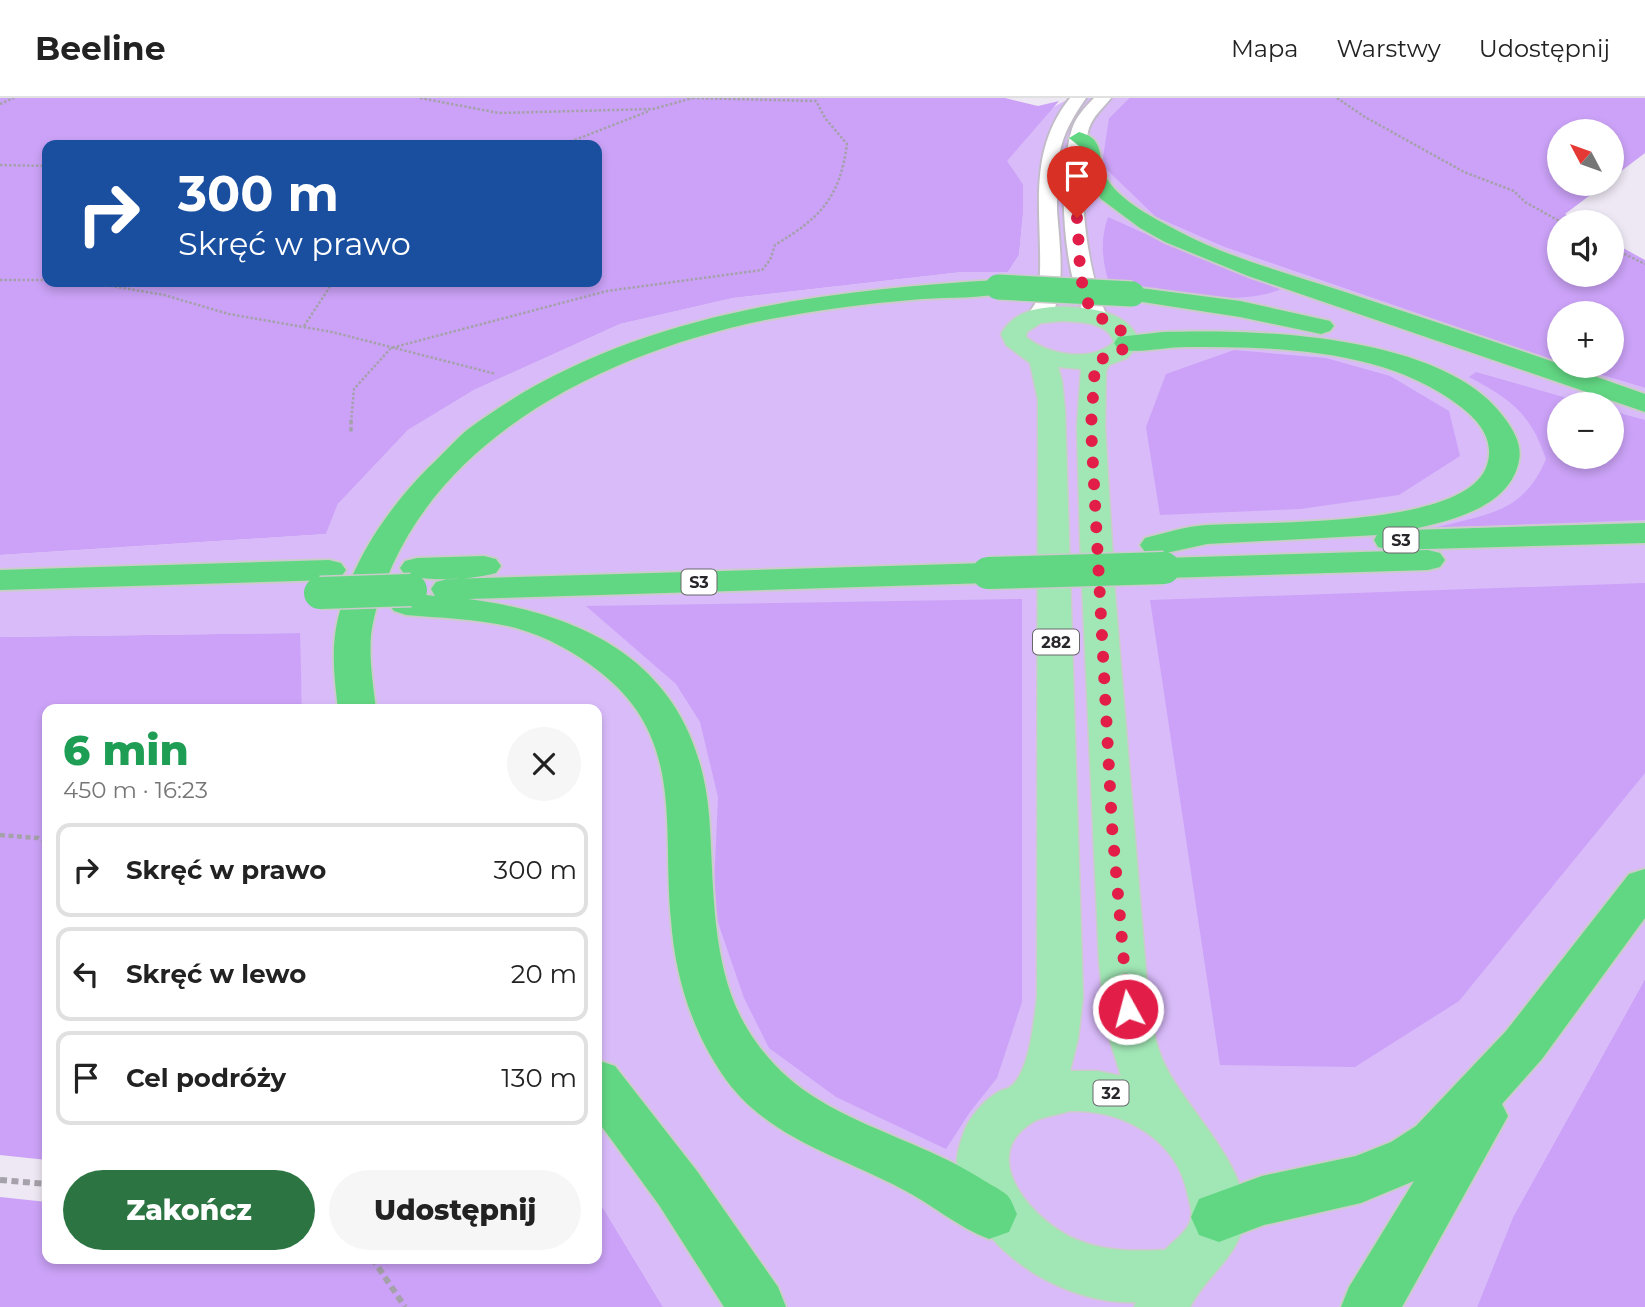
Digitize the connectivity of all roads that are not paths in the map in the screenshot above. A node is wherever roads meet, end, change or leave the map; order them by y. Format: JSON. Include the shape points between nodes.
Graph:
{"nodes":[{"id":1,"x":1078,"y":98,"type":"edge"},
{"id":2,"x":1103,"y":98,"type":"edge"},
{"id":3,"x":1079,"y":138,"type":"junction"},
{"id":4,"x":1097,"y":318,"type":"junction"},
{"id":5,"x":1038,"y":336,"type":"junction"},
{"id":6,"x":1113,"y":351,"type":"junction"},
{"id":7,"x":1645,"y":403,"type":"edge"},
{"id":8,"x":1645,"y":410,"type":"edge"},
{"id":9,"x":1645,"y":533,"type":"edge"},
{"id":10,"x":1645,"y":554,"type":"edge"},
{"id":11,"x":1161,"y":557,"type":"junction"},
{"id":12,"x":0,"y":580,"type":"edge"},
{"id":13,"x":412,"y":588,"type":"junction"},
{"id":14,"x":316,"y":589,"type":"junction"},
{"id":15,"x":0,"y":602,"type":"edge"},
{"id":16,"x":356,"y":704,"type":"edge"},
{"id":17,"x":1645,"y":885,"type":"edge"},
{"id":18,"x":1524,"y":1045,"type":"junction"},
{"id":19,"x":602,"y":1088,"type":"edge"},
{"id":20,"x":1028,"y":1102,"type":"junction"},
{"id":21,"x":1184,"y":1133,"type":"junction"},
{"id":22,"x":989,"y":1214,"type":"junction"},
{"id":23,"x":1219,"y":1217,"type":"junction"},
{"id":24,"x":1039,"y":1285,"type":"edge"},
{"id":25,"x":1170,"y":1291,"type":"edge"},
{"id":26,"x":757,"y":1307,"type":"edge"},
{"id":27,"x":1370,"y":1307,"type":"edge"}],
"edges":[{"from":1,"to":5,"type":"main road","via":[[1059,122],[1051,150],[1050,285]]},
{"from":2,"to":3,"type":"main road","via":[[1082,124]]},
{"from":3,"to":4,"type":"main road","via":[[1075,173],[1082,276]]},
{"from":3,"to":7,"type":"highway","via":[[1090,142],[1092,175],[1111,197],[1140,219],[1189,244]]},
{"from":4,"to":5,"type":"main road","via":[[1073,314]]},
{"from":4,"to":6,"type":"main road","via":[[1126,336]]},
{"from":5,"to":6,"type":"main road","via":[[1061,360]]},
{"from":5,"to":20,"type":"main road","number":"282","via":[[1050,381],[1053,443],[1060,997],[1048,1068]]},
{"from":6,"to":11,"type":"highway","via":[[1165,339],[1289,342],[1374,357],[1423,374],[1464,396],[1493,422],[1505,448],[1494,482],[1474,498],[1446,510],[1378,525],[1195,536]]},
{"from":6,"to":21,"type":"main road","number":"32","via":[[1093,371],[1092,439],[1125,992],[1146,1077]]},
{"from":8,"to":16,"type":"highway","bridge":true,"via":[[1332,328],[1132,294],[998,287],[851,298],[758,315],[652,344],[585,371],[473,438],[440,470],[381,550],[355,625],[352,665]]},
{"from":9,"to":11,"type":"highway","number":"S3"},
{"from":10,"to":11,"type":"highway","number":"S3"},
{"from":11,"to":13,"type":"highway","number":"S3","bridge":true},
{"from":12,"to":14,"type":"highway"},
{"from":13,"to":14,"type":"highway"},
{"from":13,"to":22,"type":"highway","via":[[564,631],[597,650],[642,688],[666,721],[680,760],[700,969],[706,996],[729,1044],[787,1108],[846,1140],[922,1172]]},
{"from":14,"to":15,"type":"highway"},
{"from":17,"to":18,"type":"highway"},
{"from":18,"to":23,"type":"highway","via":[[1446,1132],[1410,1158],[1361,1179],[1262,1201]]},
{"from":18,"to":27,"type":"highway"},
{"from":19,"to":26,"type":"highway","via":[[678,1188]]},
{"from":20,"to":21,"type":"main road","number":"32","via":[[1053,1093],[1108,1092],[1161,1114]]},
{"from":20,"to":22,"type":"main road","number":"32","via":[[1007,1117],[991,1137],[982,1161],[982,1188]]},
{"from":21,"to":23,"type":"main road","number":"32","via":[[1212,1181]]},
{"from":22,"to":24,"type":"main road","number":"32"},
{"from":23,"to":25,"type":"main road","number":"32","via":[[1208,1244]]},
{"from":24,"to":25,"type":"main road","number":"32","via":[[1056,1280],[1121,1294],[1153,1288]]}]}
